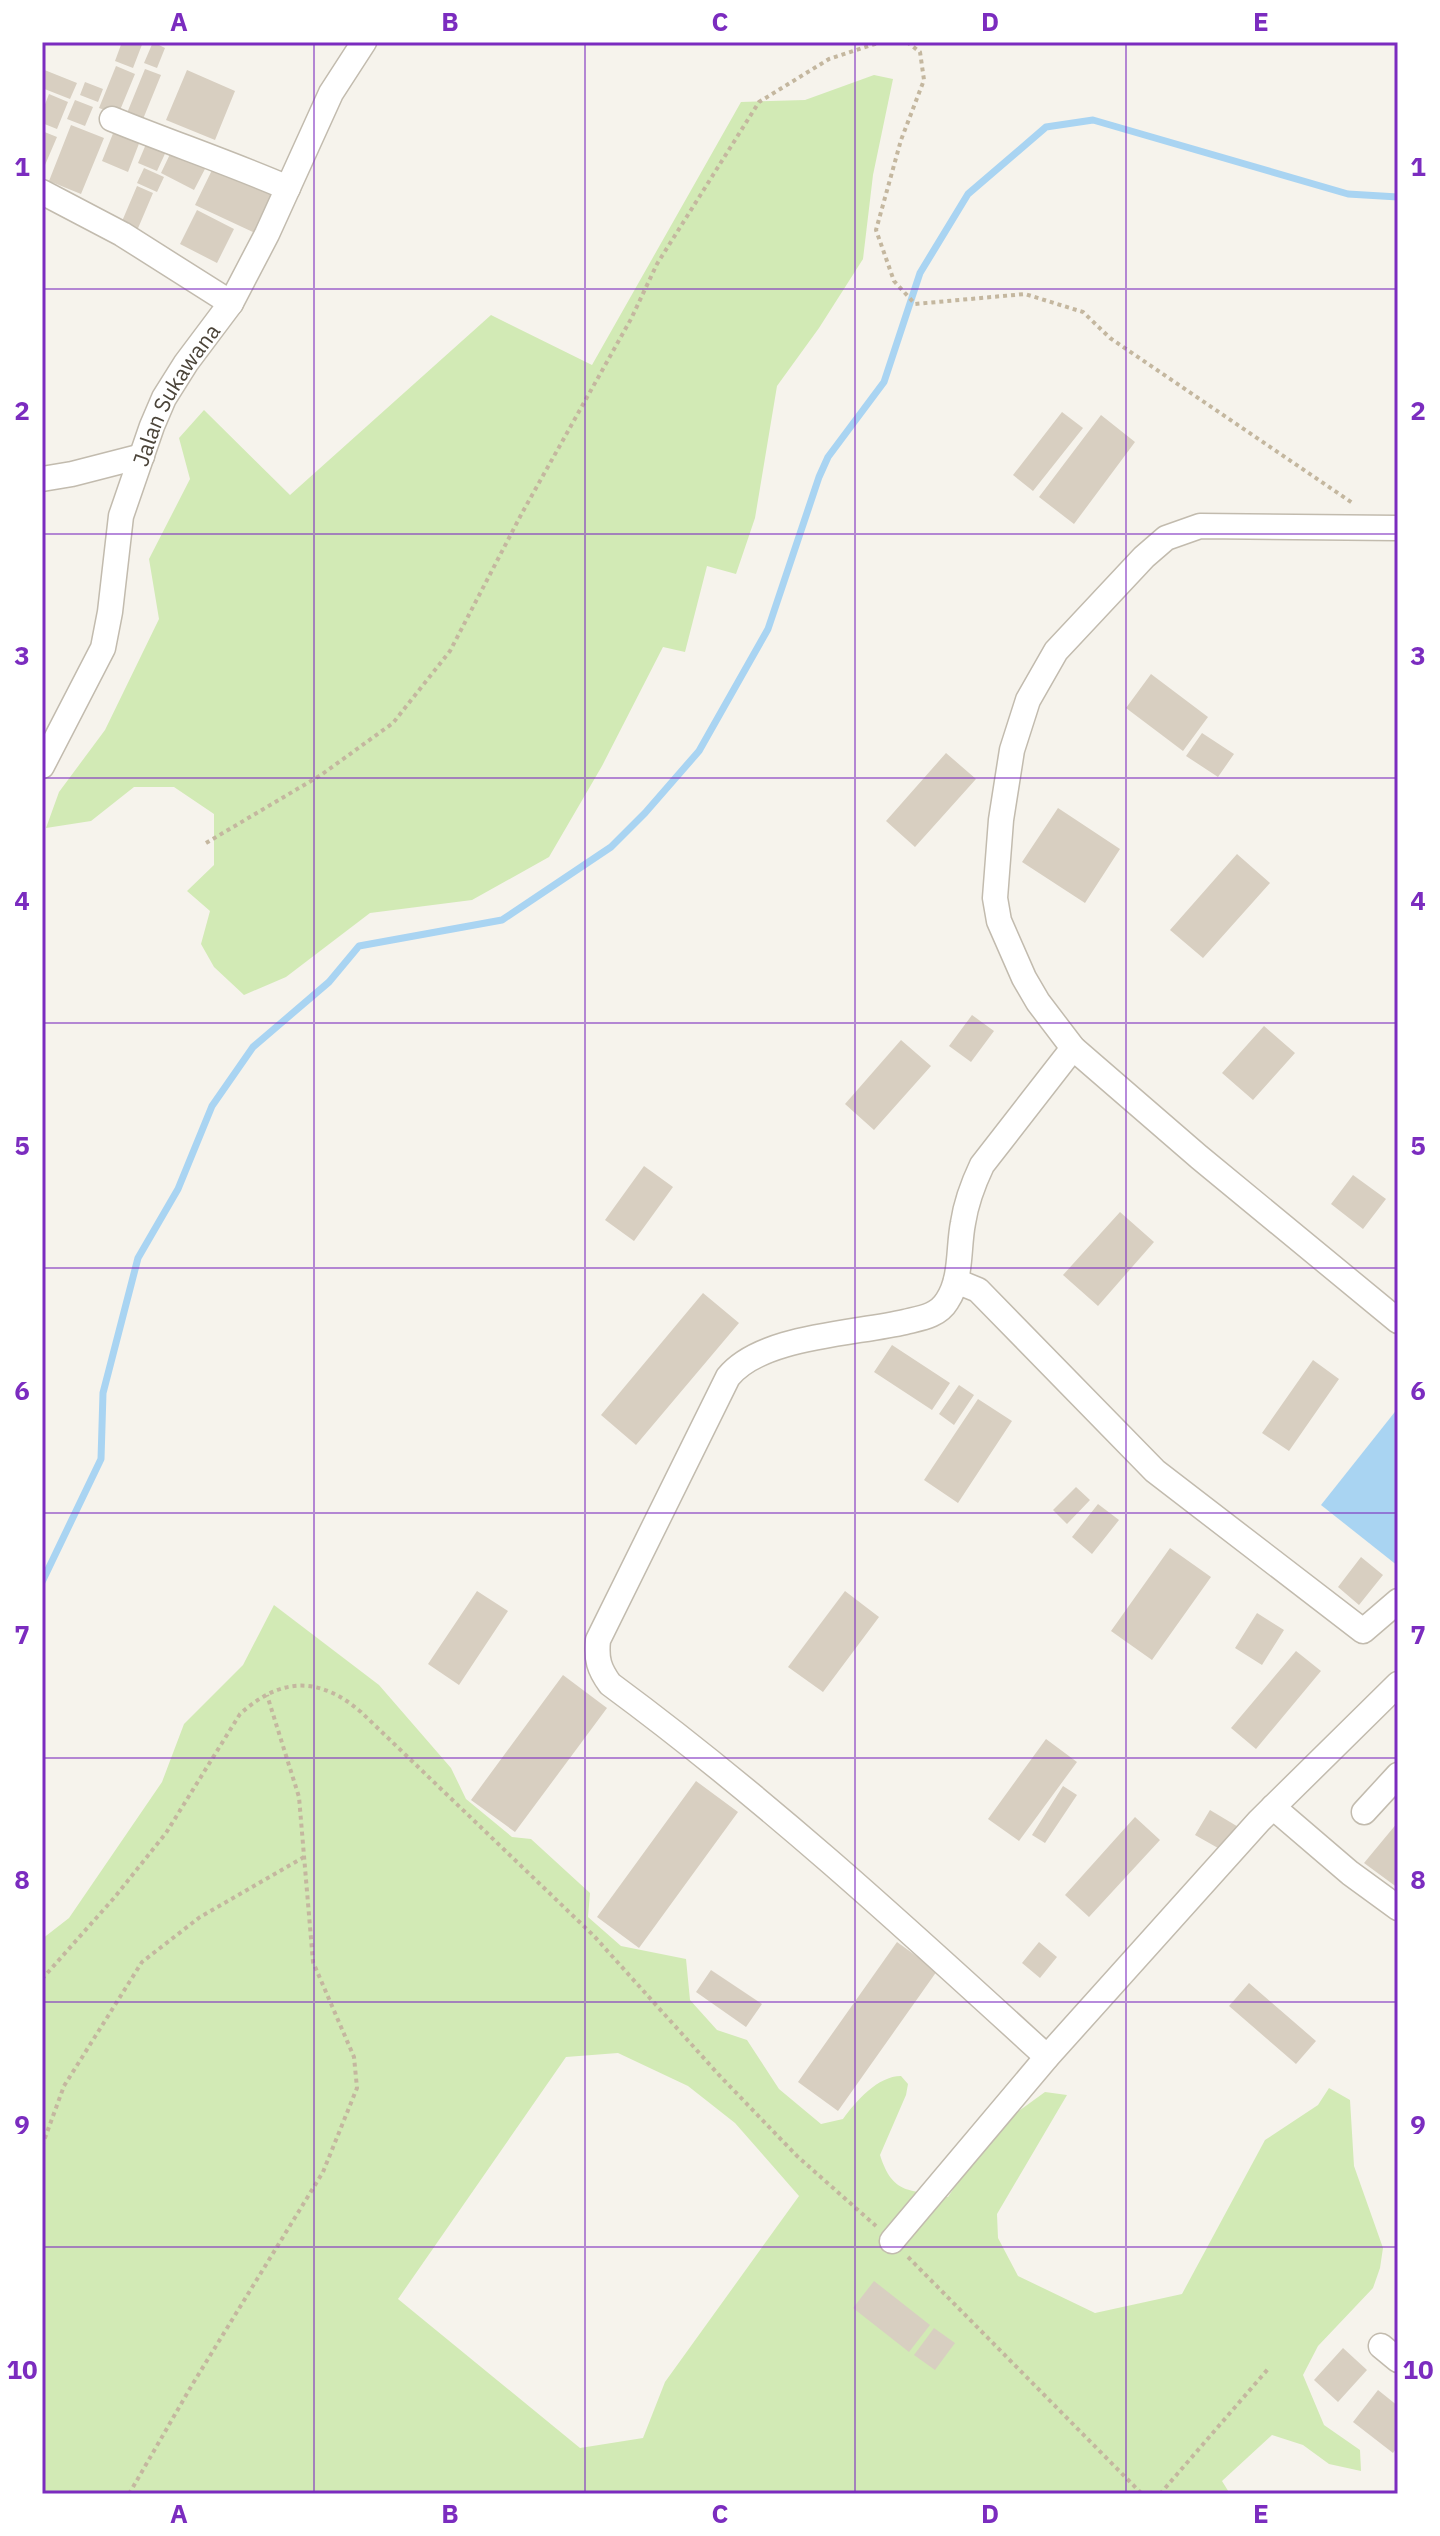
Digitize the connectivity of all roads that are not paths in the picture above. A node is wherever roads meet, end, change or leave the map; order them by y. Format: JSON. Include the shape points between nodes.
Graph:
{"nodes":[{"id":1,"x":364,"y":42,"type":"edge"},
{"id":2,"x":112,"y":119,"type":"dead end"},
{"id":3,"x":288,"y":188,"type":"junction"},
{"id":4,"x":42,"y":192,"type":"edge"},
{"id":5,"x":231,"y":303,"type":"junction"},
{"id":6,"x":142,"y":456,"type":"junction"},
{"id":7,"x":42,"y":479,"type":"edge"},
{"id":8,"x":1394,"y":528,"type":"edge"},
{"id":9,"x":43,"y":764,"type":"edge"},
{"id":10,"x":1073,"y":1048,"type":"junction"},
{"id":11,"x":956,"y":1281,"type":"junction"},
{"id":12,"x":1398,"y":1321,"type":"edge"},
{"id":13,"x":1398,"y":1601,"type":"edge"},
{"id":14,"x":1398,"y":1684,"type":"edge"},
{"id":15,"x":1398,"y":1775,"type":"edge"},
{"id":16,"x":1273,"y":1807,"type":"junction"},
{"id":17,"x":1364,"y":1812,"type":"dead end"},
{"id":18,"x":1398,"y":1908,"type":"edge"},
{"id":19,"x":1047,"y":2057,"type":"junction"},
{"id":20,"x":892,"y":2241,"type":"road end"}],
"edges":[{"from":1,"to":3,"type":"street","name":"Jalan Sukawana","via":[[331,93]]},
{"from":2,"to":3,"type":"street"},
{"from":3,"to":5,"type":"street","name":"Jalan Sukawana"},
{"from":4,"to":5,"type":"street","via":[[122,234]]},
{"from":5,"to":6,"type":"street","name":"Jalan Sukawana","via":[[164,398]]},
{"from":6,"to":7,"type":"street"},
{"from":6,"to":9,"type":"street","name":"Jalan Sukawana","via":[[118,534],[103,648]]},
{"from":8,"to":10,"type":"street","via":[[1200,526],[1166,538],[1056,651],[1038,678],[1012,750],[995,898],[1003,932],[1024,978]]},
{"from":10,"to":11,"type":"street","via":[[982,1165],[963,1222]]},
{"from":10,"to":12,"type":"street"},
{"from":11,"to":13,"type":"street","via":[[978,1290],[1155,1471],[1363,1631]]},
{"from":11,"to":19,"type":"street","via":[[947,1302],[926,1317],[771,1347],[738,1364],[719,1392],[598,1640],[596,1656],[610,1684],[839,1867]]},
{"from":14,"to":16,"type":"street"},
{"from":15,"to":17,"type":"street"},
{"from":16,"to":18,"type":"street"},
{"from":16,"to":19,"type":"street"},
{"from":19,"to":20,"type":"street"}]}
